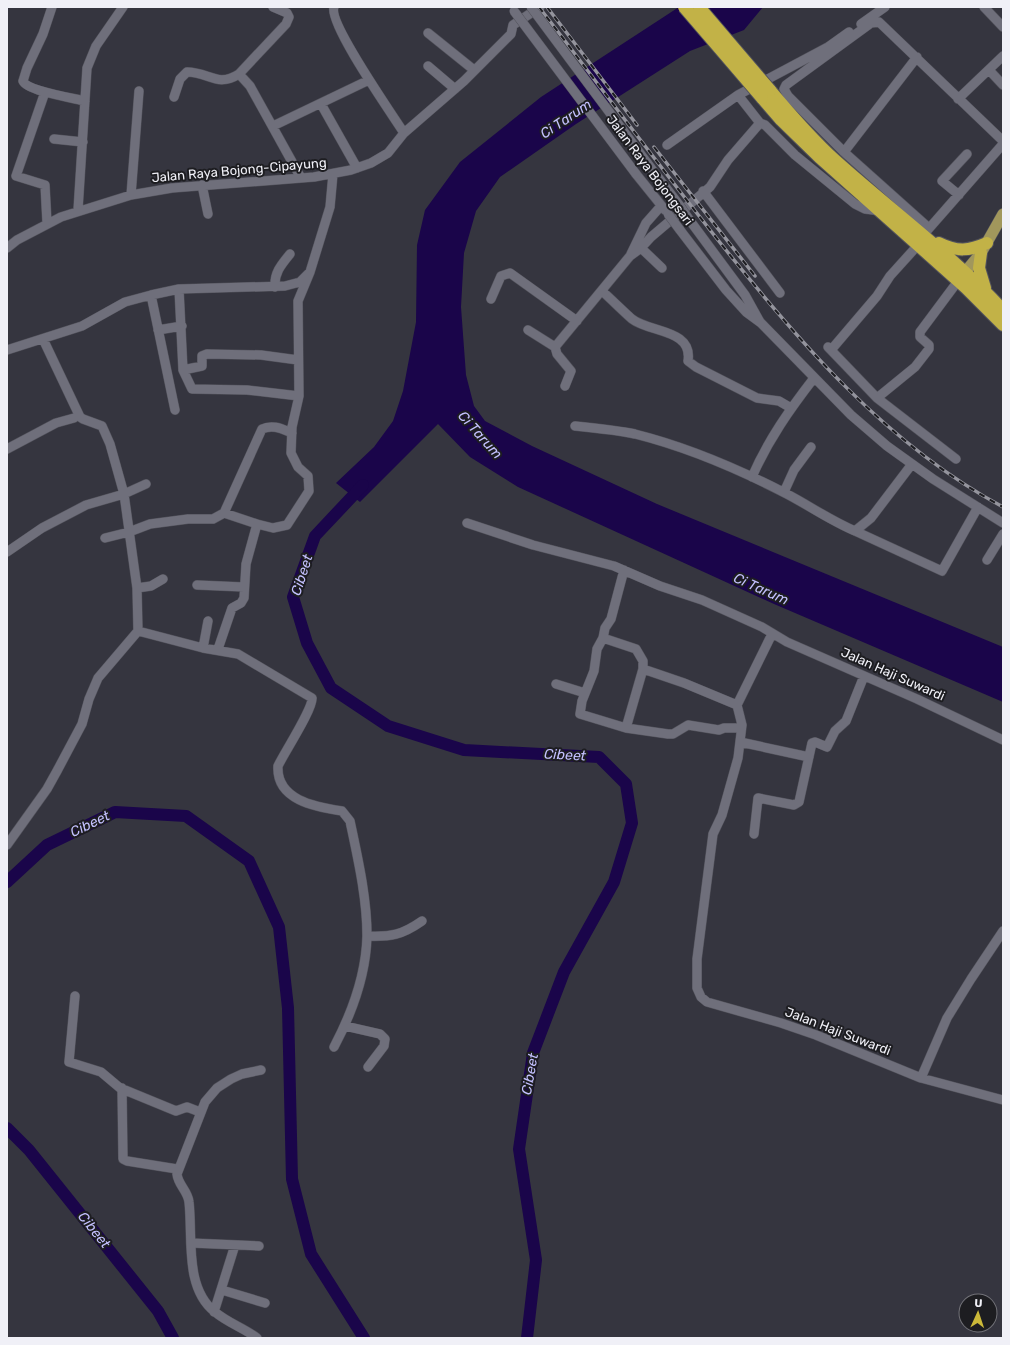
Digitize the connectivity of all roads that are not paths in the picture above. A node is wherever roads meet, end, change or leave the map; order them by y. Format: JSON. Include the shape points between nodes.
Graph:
{"nodes":[{"id":1,"x":52,"y":7,"type":"edge"},
{"id":2,"x":123,"y":7,"type":"edge"},
{"id":3,"x":273,"y":7,"type":"edge"},
{"id":4,"x":531,"y":7,"type":"edge"},
{"id":5,"x":540,"y":7,"type":"edge"},
{"id":6,"x":684,"y":7,"type":"edge"},
{"id":7,"x":699,"y":7,"type":"edge"},
{"id":8,"x":885,"y":7,"type":"edge"},
{"id":9,"x":984,"y":7,"type":"edge"},
{"id":10,"x":332,"y":8,"type":"edge"},
{"id":11,"x":513,"y":9,"type":"edge"},
{"id":12,"x":290,"y":10,"type":"edge"},
{"id":13,"x":1003,"y":27,"type":"edge"},
{"id":14,"x":428,"y":34,"type":"dead end"},
{"id":15,"x":1003,"y":56,"type":"edge"},
{"id":16,"x":917,"y":57,"type":"junction"},
{"id":17,"x":428,"y":66,"type":"dead end"},
{"id":18,"x":474,"y":70,"type":"junction"},
{"id":19,"x":989,"y":70,"type":"junction"},
{"id":20,"x":239,"y":74,"type":"junction"},
{"id":21,"x":369,"y":80,"type":"junction"},
{"id":22,"x":1003,"y":85,"type":"edge"},
{"id":23,"x":455,"y":89,"type":"junction"},
{"id":24,"x":139,"y":91,"type":"dead end"},
{"id":25,"x":45,"y":92,"type":"junction"},
{"id":26,"x":738,"y":94,"type":"junction"},
{"id":27,"x":766,"y":94,"type":"junction"},
{"id":28,"x":174,"y":97,"type":"dead end"},
{"id":29,"x":958,"y":99,"type":"junction"},
{"id":30,"x":85,"y":101,"type":"junction"},
{"id":31,"x":321,"y":104,"type":"junction"},
{"id":32,"x":760,"y":123,"type":"junction"},
{"id":33,"x":272,"y":126,"type":"junction"},
{"id":34,"x":404,"y":133,"type":"junction"},
{"id":35,"x":54,"y":140,"type":"dead end"},
{"id":36,"x":83,"y":142,"type":"junction"},
{"id":37,"x":1003,"y":142,"type":"edge"},
{"id":38,"x":667,"y":145,"type":"dead end"},
{"id":39,"x":844,"y":152,"type":"junction"},
{"id":40,"x":967,"y":154,"type":"dead end"},
{"id":41,"x":357,"y":168,"type":"junction"},
{"id":42,"x":332,"y":174,"type":"junction"},
{"id":43,"x":11,"y":175,"type":"edge"},
{"id":44,"x":301,"y":178,"type":"junction"},
{"id":45,"x":202,"y":185,"type":"junction"},
{"id":46,"x":703,"y":191,"type":"junction"},
{"id":47,"x":131,"y":195,"type":"junction"},
{"id":48,"x":959,"y":195,"type":"junction"},
{"id":49,"x":661,"y":206,"type":"junction"},
{"id":50,"x":78,"y":210,"type":"junction"},
{"id":51,"x":881,"y":211,"type":"junction"},
{"id":52,"x":208,"y":214,"type":"dead end"},
{"id":53,"x":1003,"y":214,"type":"edge"},
{"id":54,"x":47,"y":223,"type":"junction"},
{"id":55,"x":643,"y":231,"type":"junction"},
{"id":56,"x":702,"y":236,"type":"junction"},
{"id":57,"x":924,"y":236,"type":"junction"},
{"id":58,"x":651,"y":237,"type":"junction"},
{"id":59,"x":691,"y":245,"type":"junction"},
{"id":60,"x":7,"y":248,"type":"edge"},
{"id":61,"x":641,"y":248,"type":"junction"},
{"id":62,"x":984,"y":248,"type":"junction"},
{"id":63,"x":290,"y":254,"type":"dead end"},
{"id":64,"x":630,"y":256,"type":"junction"},
{"id":65,"x":662,"y":268,"type":"dead end"},
{"id":66,"x":962,"y":268,"type":"junction"},
{"id":67,"x":310,"y":272,"type":"junction"},
{"id":68,"x":954,"y":278,"type":"junction"},
{"id":69,"x":275,"y":287,"type":"junction"},
{"id":70,"x":179,"y":289,"type":"junction"},
{"id":71,"x":602,"y":291,"type":"junction"},
{"id":72,"x":780,"y":293,"type":"dead end"},
{"id":73,"x":988,"y":293,"type":"junction"},
{"id":74,"x":151,"y":294,"type":"junction"},
{"id":75,"x":491,"y":299,"type":"dead end"},
{"id":76,"x":1003,"y":310,"type":"edge"},
{"id":77,"x":577,"y":321,"type":"junction"},
{"id":78,"x":761,"y":323,"type":"junction"},
{"id":79,"x":1003,"y":325,"type":"edge"},
{"id":80,"x":182,"y":326,"type":"junction"},
{"id":81,"x":158,"y":330,"type":"junction"},
{"id":82,"x":528,"y":330,"type":"dead end"},
{"id":83,"x":43,"y":339,"type":"junction"},
{"id":84,"x":555,"y":347,"type":"junction"},
{"id":85,"x":7,"y":350,"type":"edge"},
{"id":86,"x":298,"y":360,"type":"junction"},
{"id":87,"x":183,"y":370,"type":"junction"},
{"id":88,"x":814,"y":378,"type":"junction"},
{"id":89,"x":565,"y":386,"type":"dead end"},
{"id":90,"x":299,"y":396,"type":"junction"},
{"id":91,"x":877,"y":398,"type":"junction"},
{"id":92,"x":790,"y":408,"type":"junction"},
{"id":93,"x":175,"y":410,"type":"dead end"},
{"id":94,"x":74,"y":418,"type":"dead end"},
{"id":95,"x":575,"y":426,"type":"dead end"},
{"id":96,"x":292,"y":433,"type":"junction"},
{"id":97,"x":811,"y":447,"type":"dead end"},
{"id":98,"x":7,"y":449,"type":"edge"},
{"id":99,"x":956,"y":459,"type":"dead end"},
{"id":100,"x":912,"y":464,"type":"junction"},
{"id":101,"x":752,"y":477,"type":"junction"},
{"id":102,"x":146,"y":484,"type":"dead end"},
{"id":103,"x":784,"y":492,"type":"junction"},
{"id":104,"x":124,"y":494,"type":"junction"},
{"id":105,"x":978,"y":507,"type":"junction"},
{"id":106,"x":224,"y":513,"type":"junction"},
{"id":107,"x":467,"y":523,"type":"dead end"},
{"id":108,"x":1003,"y":523,"type":"edge"},
{"id":109,"x":257,"y":524,"type":"junction"},
{"id":110,"x":855,"y":531,"type":"junction"},
{"id":111,"x":129,"y":532,"type":"junction"},
{"id":112,"x":1003,"y":534,"type":"edge"},
{"id":113,"x":105,"y":538,"type":"dead end"},
{"id":114,"x":7,"y":552,"type":"edge"},
{"id":115,"x":987,"y":560,"type":"dead end"},
{"id":116,"x":624,"y":570,"type":"junction"},
{"id":117,"x":163,"y":580,"type":"dead end"},
{"id":118,"x":197,"y":585,"type":"dead end"},
{"id":119,"x":244,"y":586,"type":"junction"},
{"id":120,"x":137,"y":588,"type":"junction"},
{"id":121,"x":208,"y":621,"type":"dead end"},
{"id":122,"x":138,"y":631,"type":"junction"},
{"id":123,"x":772,"y":634,"type":"junction"},
{"id":124,"x":603,"y":638,"type":"junction"},
{"id":125,"x":203,"y":648,"type":"junction"},
{"id":126,"x":218,"y":649,"type":"junction"},
{"id":127,"x":643,"y":669,"type":"junction"},
{"id":128,"x":864,"y":676,"type":"junction"},
{"id":129,"x":556,"y":684,"type":"dead end"},
{"id":130,"x":585,"y":693,"type":"junction"},
{"id":131,"x":737,"y":705,"type":"junction"},
{"id":132,"x":626,"y":728,"type":"junction"},
{"id":133,"x":741,"y":728,"type":"junction"},
{"id":134,"x":1003,"y":740,"type":"edge"},
{"id":135,"x":740,"y":742,"type":"junction"},
{"id":136,"x":809,"y":757,"type":"junction"},
{"id":137,"x":10,"y":834,"type":"edge"},
{"id":138,"x":754,"y":834,"type":"dead end"},
{"id":139,"x":7,"y":845,"type":"edge"},
{"id":140,"x":422,"y":921,"type":"dead end"},
{"id":141,"x":1003,"y":930,"type":"edge"},
{"id":142,"x":367,"y":936,"type":"junction"},
{"id":143,"x":75,"y":996,"type":"dead end"},
{"id":144,"x":346,"y":1026,"type":"junction"},
{"id":145,"x":334,"y":1047,"type":"dead end"},
{"id":146,"x":368,"y":1066,"type":"dead end"},
{"id":147,"x":261,"y":1070,"type":"dead end"},
{"id":148,"x":921,"y":1078,"type":"junction"},
{"id":149,"x":122,"y":1088,"type":"junction"},
{"id":150,"x":1003,"y":1100,"type":"edge"},
{"id":151,"x":200,"y":1112,"type":"junction"},
{"id":152,"x":177,"y":1170,"type":"junction"},
{"id":153,"x":191,"y":1243,"type":"junction"},
{"id":154,"x":235,"y":1245,"type":"junction"},
{"id":155,"x":259,"y":1246,"type":"dead end"},
{"id":156,"x":222,"y":1290,"type":"junction"},
{"id":157,"x":265,"y":1303,"type":"dead end"},
{"id":158,"x":214,"y":1312,"type":"junction"},
{"id":159,"x":257,"y":1338,"type":"edge"}],
"edges":[{"from":1,"to":25,"type":"street","via":[[23,79],[24,84]]},
{"from":2,"to":30,"type":"street","via":[[96,46],[88,63]]},
{"from":3,"to":12,"type":"street"},
{"from":4,"to":56,"type":"street","name":"Jalan Raya Bojongsari","bridge":true},
{"from":5,"to":18,"type":"street","name":"Jalan Raya Bojong-Cipayung","via":[[513,25],[511,34]]},
{"from":6,"to":27,"type":"highway","bridge":true},
{"from":7,"to":27,"type":"highway","bridge":true},
{"from":8,"to":26,"type":"street","via":[[828,47]]},
{"from":9,"to":13,"type":"street"},
{"from":10,"to":21,"type":"street","via":[[339,29]]},
{"from":11,"to":49,"type":"street","name":"Jalan Raya Bojongsari","bridge":true},
{"from":12,"to":20,"type":"street","via":[[286,24]]},
{"from":14,"to":18,"type":"street"},
{"from":15,"to":19,"type":"street"},
{"from":16,"to":29,"type":"street"},
{"from":16,"to":39,"type":"street"},
{"from":16,"to":39,"type":"street","via":[[882,24],[875,22],[786,85],[784,89],[788,96]]},
{"from":17,"to":23,"type":"street"},
{"from":18,"to":23,"type":"street","name":"Jalan Raya Bojong-Cipayung"},
{"from":19,"to":22,"type":"street"},
{"from":19,"to":29,"type":"street"},
{"from":20,"to":28,"type":"street","via":[[223,80],[187,72],[180,79]]},
{"from":20,"to":33,"type":"street","via":[[250,86]]},
{"from":21,"to":31,"type":"street"},
{"from":21,"to":34,"type":"street"},
{"from":23,"to":34,"type":"street","name":"Jalan Raya Bojong-Cipayung"},
{"from":24,"to":47,"type":"street"},
{"from":25,"to":30,"type":"street"},
{"from":25,"to":43,"type":"street"},
{"from":26,"to":32,"type":"street"},
{"from":26,"to":38,"type":"street"},
{"from":27,"to":51,"type":"highway","via":[[796,136]]},
{"from":27,"to":57,"type":"highway","via":[[836,161]]},
{"from":29,"to":37,"type":"street"},
{"from":30,"to":36,"type":"street"},
{"from":31,"to":33,"type":"street"},
{"from":31,"to":41,"type":"street"},
{"from":32,"to":46,"type":"street","via":[[728,160],[710,187]]},
{"from":32,"to":51,"type":"street","via":[[766,125],[795,155],[855,204],[865,209]]},
{"from":33,"to":44,"type":"street"},
{"from":34,"to":41,"type":"street","name":"Jalan Raya Bojong-Cipayung","via":[[388,153]]},
{"from":35,"to":36,"type":"street"},
{"from":36,"to":50,"type":"street"},
{"from":37,"to":48,"type":"street"},
{"from":39,"to":57,"type":"street"},
{"from":40,"to":48,"type":"street","via":[[942,181]]},
{"from":41,"to":42,"type":"street","name":"Jalan Raya Bojong-Cipayung"},
{"from":42,"to":44,"type":"street","name":"Jalan Raya Bojong-Cipayung"},
{"from":42,"to":67,"type":"street","via":[[330,207]]},
{"from":43,"to":54,"type":"street","via":[[45,185]]},
{"from":44,"to":45,"type":"street","name":"Jalan Raya Bojong-Cipayung"},
{"from":45,"to":47,"type":"street","name":"Jalan Raya Bojong-Cipayung"},
{"from":45,"to":52,"type":"street"},
{"from":46,"to":58,"type":"street"},
{"from":46,"to":72,"type":"street"},
{"from":47,"to":50,"type":"street","name":"Jalan Raya Bojong-Cipayung"},
{"from":48,"to":57,"type":"street"},
{"from":49,"to":55,"type":"street","via":[[646,223]]},
{"from":49,"to":59,"type":"street","name":"Jalan Raya Bojongsari","bridge":true},
{"from":50,"to":54,"type":"street","name":"Jalan Raya Bojong-Cipayung"},
{"from":51,"to":57,"type":"highway"},
{"from":53,"to":62,"type":"main road"},
{"from":54,"to":60,"type":"street","name":"Jalan Raya Bojong-Cipayung"},
{"from":55,"to":58,"type":"street"},
{"from":55,"to":64,"type":"street"},
{"from":56,"to":59,"type":"street"},
{"from":56,"to":78,"type":"street","name":"Jalan Raya Bojongsari","via":[[745,295]]},
{"from":57,"to":62,"type":"highway","via":[[959,250]]},
{"from":57,"to":66,"type":"highway"},
{"from":57,"to":68,"type":"highway"},
{"from":57,"to":91,"type":"street","via":[[830,348]]},
{"from":58,"to":61,"type":"street"},
{"from":59,"to":78,"type":"street","name":"Jalan Raya Bojongsari","via":[[731,296]]},
{"from":61,"to":64,"type":"street"},
{"from":61,"to":65,"type":"street"},
{"from":62,"to":66,"type":"main road","via":[[973,253]]},
{"from":62,"to":73,"type":"highway","via":[[979,268]]},
{"from":63,"to":69,"type":"street","via":[[277,271],[274,278]]},
{"from":64,"to":71,"type":"street"},
{"from":66,"to":68,"type":"main road"},
{"from":66,"to":73,"type":"highway"},
{"from":67,"to":69,"type":"street","via":[[294,285]]},
{"from":67,"to":86,"type":"street","via":[[298,301]]},
{"from":68,"to":79,"type":"highway"},
{"from":68,"to":91,"type":"street","via":[[920,332],[920,337],[929,345],[929,349],[915,367]]},
{"from":69,"to":70,"type":"street"},
{"from":70,"to":74,"type":"street"},
{"from":70,"to":80,"type":"street"},
{"from":71,"to":77,"type":"street"},
{"from":71,"to":92,"type":"street","via":[[637,321],[680,339],[689,352],[688,361],[696,367],[757,398],[779,401]]},
{"from":73,"to":76,"type":"highway"},
{"from":74,"to":81,"type":"street"},
{"from":74,"to":83,"type":"street","via":[[124,302],[82,326]]},
{"from":75,"to":77,"type":"street","via":[[501,276],[510,273]]},
{"from":77,"to":84,"type":"street"},
{"from":78,"to":88,"type":"street","name":"Jalan Raya Bojongsari"},
{"from":80,"to":81,"type":"street"},
{"from":80,"to":87,"type":"street"},
{"from":81,"to":93,"type":"street"},
{"from":82,"to":84,"type":"street"},
{"from":83,"to":85,"type":"street"},
{"from":83,"to":104,"type":"street","via":[[80,416],[104,428]]},
{"from":84,"to":89,"type":"street","via":[[557,354],[571,371]]},
{"from":86,"to":87,"type":"street","via":[[261,355],[207,354],[202,356],[202,366]]},
{"from":86,"to":90,"type":"street"},
{"from":87,"to":90,"type":"street","via":[[192,389],[247,390]]},
{"from":88,"to":92,"type":"street"},
{"from":88,"to":100,"type":"street","name":"Jalan Raya Bojongsari","via":[[866,429]]},
{"from":90,"to":96,"type":"street"},
{"from":91,"to":99,"type":"street"},
{"from":92,"to":101,"type":"street","via":[[762,454]]},
{"from":94,"to":98,"type":"street","via":[[56,423]]},
{"from":95,"to":101,"type":"street","via":[[652,439],[731,466]]},
{"from":96,"to":106,"type":"street","via":[[278,427],[262,429]]},
{"from":96,"to":109,"type":"street","via":[[291,453],[298,467],[308,476],[309,491],[287,525],[273,528]]},
{"from":97,"to":103,"type":"street","via":[[794,470]]},
{"from":100,"to":105,"type":"street","name":"Jalan Raya Bojongsari"},
{"from":100,"to":110,"type":"street","via":[[871,518]]},
{"from":101,"to":103,"type":"street"},
{"from":102,"to":104,"type":"street"},
{"from":103,"to":110,"type":"street","via":[[835,523]]},
{"from":104,"to":111,"type":"street"},
{"from":104,"to":114,"type":"street","via":[[86,505],[42,528]]},
{"from":105,"to":108,"type":"street","name":"Jalan Raya Bojongsari"},
{"from":105,"to":110,"type":"street","via":[[942,571]]},
{"from":106,"to":109,"type":"street"},
{"from":106,"to":111,"type":"street","via":[[214,519],[157,522]]},
{"from":107,"to":116,"type":"street","name":"Jalan Haji Suwardi","via":[[533,545]]},
{"from":109,"to":119,"type":"street","via":[[246,564]]},
{"from":111,"to":113,"type":"street"},
{"from":111,"to":120,"type":"street"},
{"from":112,"to":115,"type":"street"},
{"from":116,"to":123,"type":"street","name":"Jalan Haji Suwardi","via":[[660,586],[702,600]]},
{"from":116,"to":124,"type":"street","via":[[611,619],[605,628]]},
{"from":117,"to":120,"type":"street","via":[[151,586]]},
{"from":118,"to":119,"type":"street"},
{"from":119,"to":126,"type":"street","via":[[244,598],[232,608]]},
{"from":120,"to":122,"type":"street"},
{"from":121,"to":125,"type":"street"},
{"from":122,"to":125,"type":"street"},
{"from":122,"to":137,"type":"street","via":[[98,678],[82,724],[57,772],[47,789]]},
{"from":123,"to":128,"type":"street","name":"Jalan Haji Suwardi"},
{"from":123,"to":131,"type":"street"},
{"from":124,"to":127,"type":"street","via":[[636,649],[643,661]]},
{"from":124,"to":130,"type":"street"},
{"from":125,"to":126,"type":"street"},
{"from":126,"to":142,"type":"street","via":[[238,654],[312,698],[304,720],[278,766],[278,772],[282,785],[294,799],[342,811],[347,815],[362,880]]},
{"from":127,"to":131,"type":"street"},
{"from":127,"to":132,"type":"street"},
{"from":128,"to":134,"type":"street","name":"Jalan Haji Suwardi"},
{"from":128,"to":136,"type":"street","via":[[846,721],[835,731],[827,747],[812,743]]},
{"from":129,"to":130,"type":"street"},
{"from":130,"to":132,"type":"street","via":[[580,714]]},
{"from":131,"to":133,"type":"street","name":"Jalan Haji Suwardi"},
{"from":132,"to":133,"type":"street","via":[[671,734],[688,725],[719,730]]},
{"from":133,"to":135,"type":"street","name":"Jalan Haji Suwardi"},
{"from":135,"to":136,"type":"street"},
{"from":135,"to":148,"type":"street","name":"Jalan Haji Suwardi","via":[[722,815],[713,834],[696,959],[701,997],[707,1002],[816,1035]]},
{"from":136,"to":138,"type":"street","via":[[799,802],[794,804],[758,798]]},
{"from":137,"to":139,"type":"street"},
{"from":140,"to":142,"type":"street","via":[[404,932],[387,937]]},
{"from":141,"to":148,"type":"street","via":[[947,1018]]},
{"from":142,"to":144,"type":"street","via":[[364,967]]},
{"from":143,"to":149,"type":"street","via":[[69,1062],[101,1072]]},
{"from":144,"to":145,"type":"street"},
{"from":144,"to":146,"type":"street","via":[[380,1034],[385,1039],[384,1046]]},
{"from":147,"to":151,"type":"street","via":[[231,1079],[210,1096]]},
{"from":148,"to":150,"type":"street","name":"Jalan Haji Suwardi"},
{"from":149,"to":151,"type":"street","via":[[176,1110],[187,1107]]},
{"from":149,"to":152,"type":"street","via":[[123,1159]]},
{"from":151,"to":152,"type":"street"},
{"from":152,"to":153,"type":"street","via":[[178,1182],[189,1200]]},
{"from":153,"to":154,"type":"street"},
{"from":153,"to":158,"type":"street","via":[[197,1288]]},
{"from":154,"to":155,"type":"street"},
{"from":154,"to":156,"type":"street"},
{"from":156,"to":157,"type":"street"},
{"from":156,"to":158,"type":"street"},
{"from":158,"to":159,"type":"street"}]}
